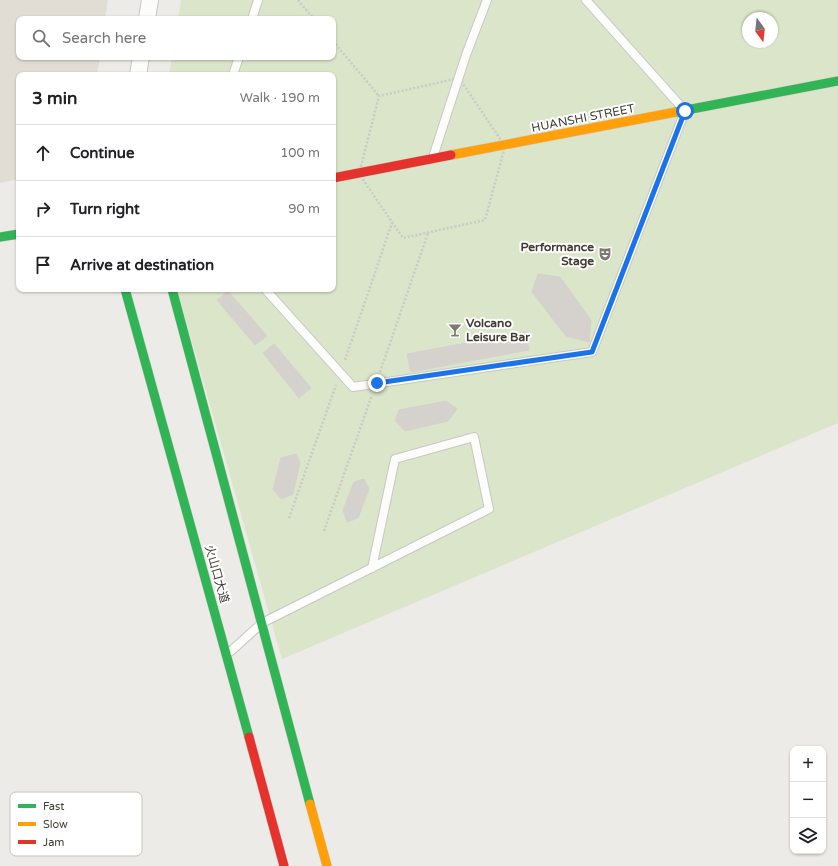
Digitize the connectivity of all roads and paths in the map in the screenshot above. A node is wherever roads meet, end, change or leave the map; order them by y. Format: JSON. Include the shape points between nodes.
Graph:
{"nodes":[{"id":1,"x":150,"y":0,"type":"edge"},
{"id":2,"x":258,"y":0,"type":"edge"},
{"id":3,"x":298,"y":0,"type":"edge"},
{"id":4,"x":487,"y":0,"type":"edge"},
{"id":5,"x":586,"y":0,"type":"edge"},
{"id":6,"x":147,"y":16,"type":"edge"},
{"id":7,"x":253,"y":16,"type":"edge"},
{"id":8,"x":311,"y":16,"type":"edge"},
{"id":9,"x":336,"y":45,"type":"edge"},
{"id":10,"x":140,"y":60,"type":"edge"},
{"id":11,"x":238,"y":60,"type":"edge"},
{"id":12,"x":138,"y":72,"type":"edge"},
{"id":13,"x":233,"y":72,"type":"edge"},
{"id":14,"x":838,"y":81,"type":"edge"},
{"id":15,"x":379,"y":96,"type":"dead end"},
{"id":16,"x":685,"y":111,"type":"junction"},
{"id":17,"x":432,"y":159,"type":"junction"},
{"id":18,"x":336,"y":177,"type":"edge"},
{"id":19,"x":16,"y":234,"type":"edge"},
{"id":20,"x":0,"y":237,"type":"edge"},
{"id":21,"x":126,"y":292,"type":"edge"},
{"id":22,"x":173,"y":292,"type":"edge"},
{"id":23,"x":268,"y":292,"type":"edge"},
{"id":24,"x":372,"y":568,"type":"junction"},
{"id":25,"x":262,"y":623,"type":"junction"},
{"id":26,"x":231,"y":651,"type":"dead end"},
{"id":27,"x":284,"y":866,"type":"edge"},
{"id":28,"x":326,"y":866,"type":"edge"}],
"edges":[{"from":1,"to":6,"type":"street"},
{"from":2,"to":7,"type":"lane"},
{"from":3,"to":8,"type":"path"},
{"from":4,"to":17,"type":"lane"},
{"from":5,"to":16,"type":"lane"},
{"from":9,"to":15,"type":"path"},
{"from":10,"to":12,"type":"street"},
{"from":11,"to":13,"type":"lane"},
{"from":14,"to":16,"type":"main road","name":"HUANSHI STREET"},
{"from":16,"to":17,"type":"main road","name":"HUANSHI STREET"},
{"from":16,"to":23,"type":"lane","via":[[592,352],[353,387]]},
{"from":17,"to":18,"type":"main road","name":"HUANSHI STREET"},
{"from":19,"to":20,"type":"main road"},
{"from":21,"to":27,"type":"main road","name":"火山口大道"},
{"from":22,"to":25,"type":"main road"},
{"from":24,"to":24,"type":"lane","via":[[489,508],[474,436],[395,459]]},
{"from":24,"to":25,"type":"lane"},
{"from":25,"to":26,"type":"lane"},
{"from":25,"to":28,"type":"main road"}]}
